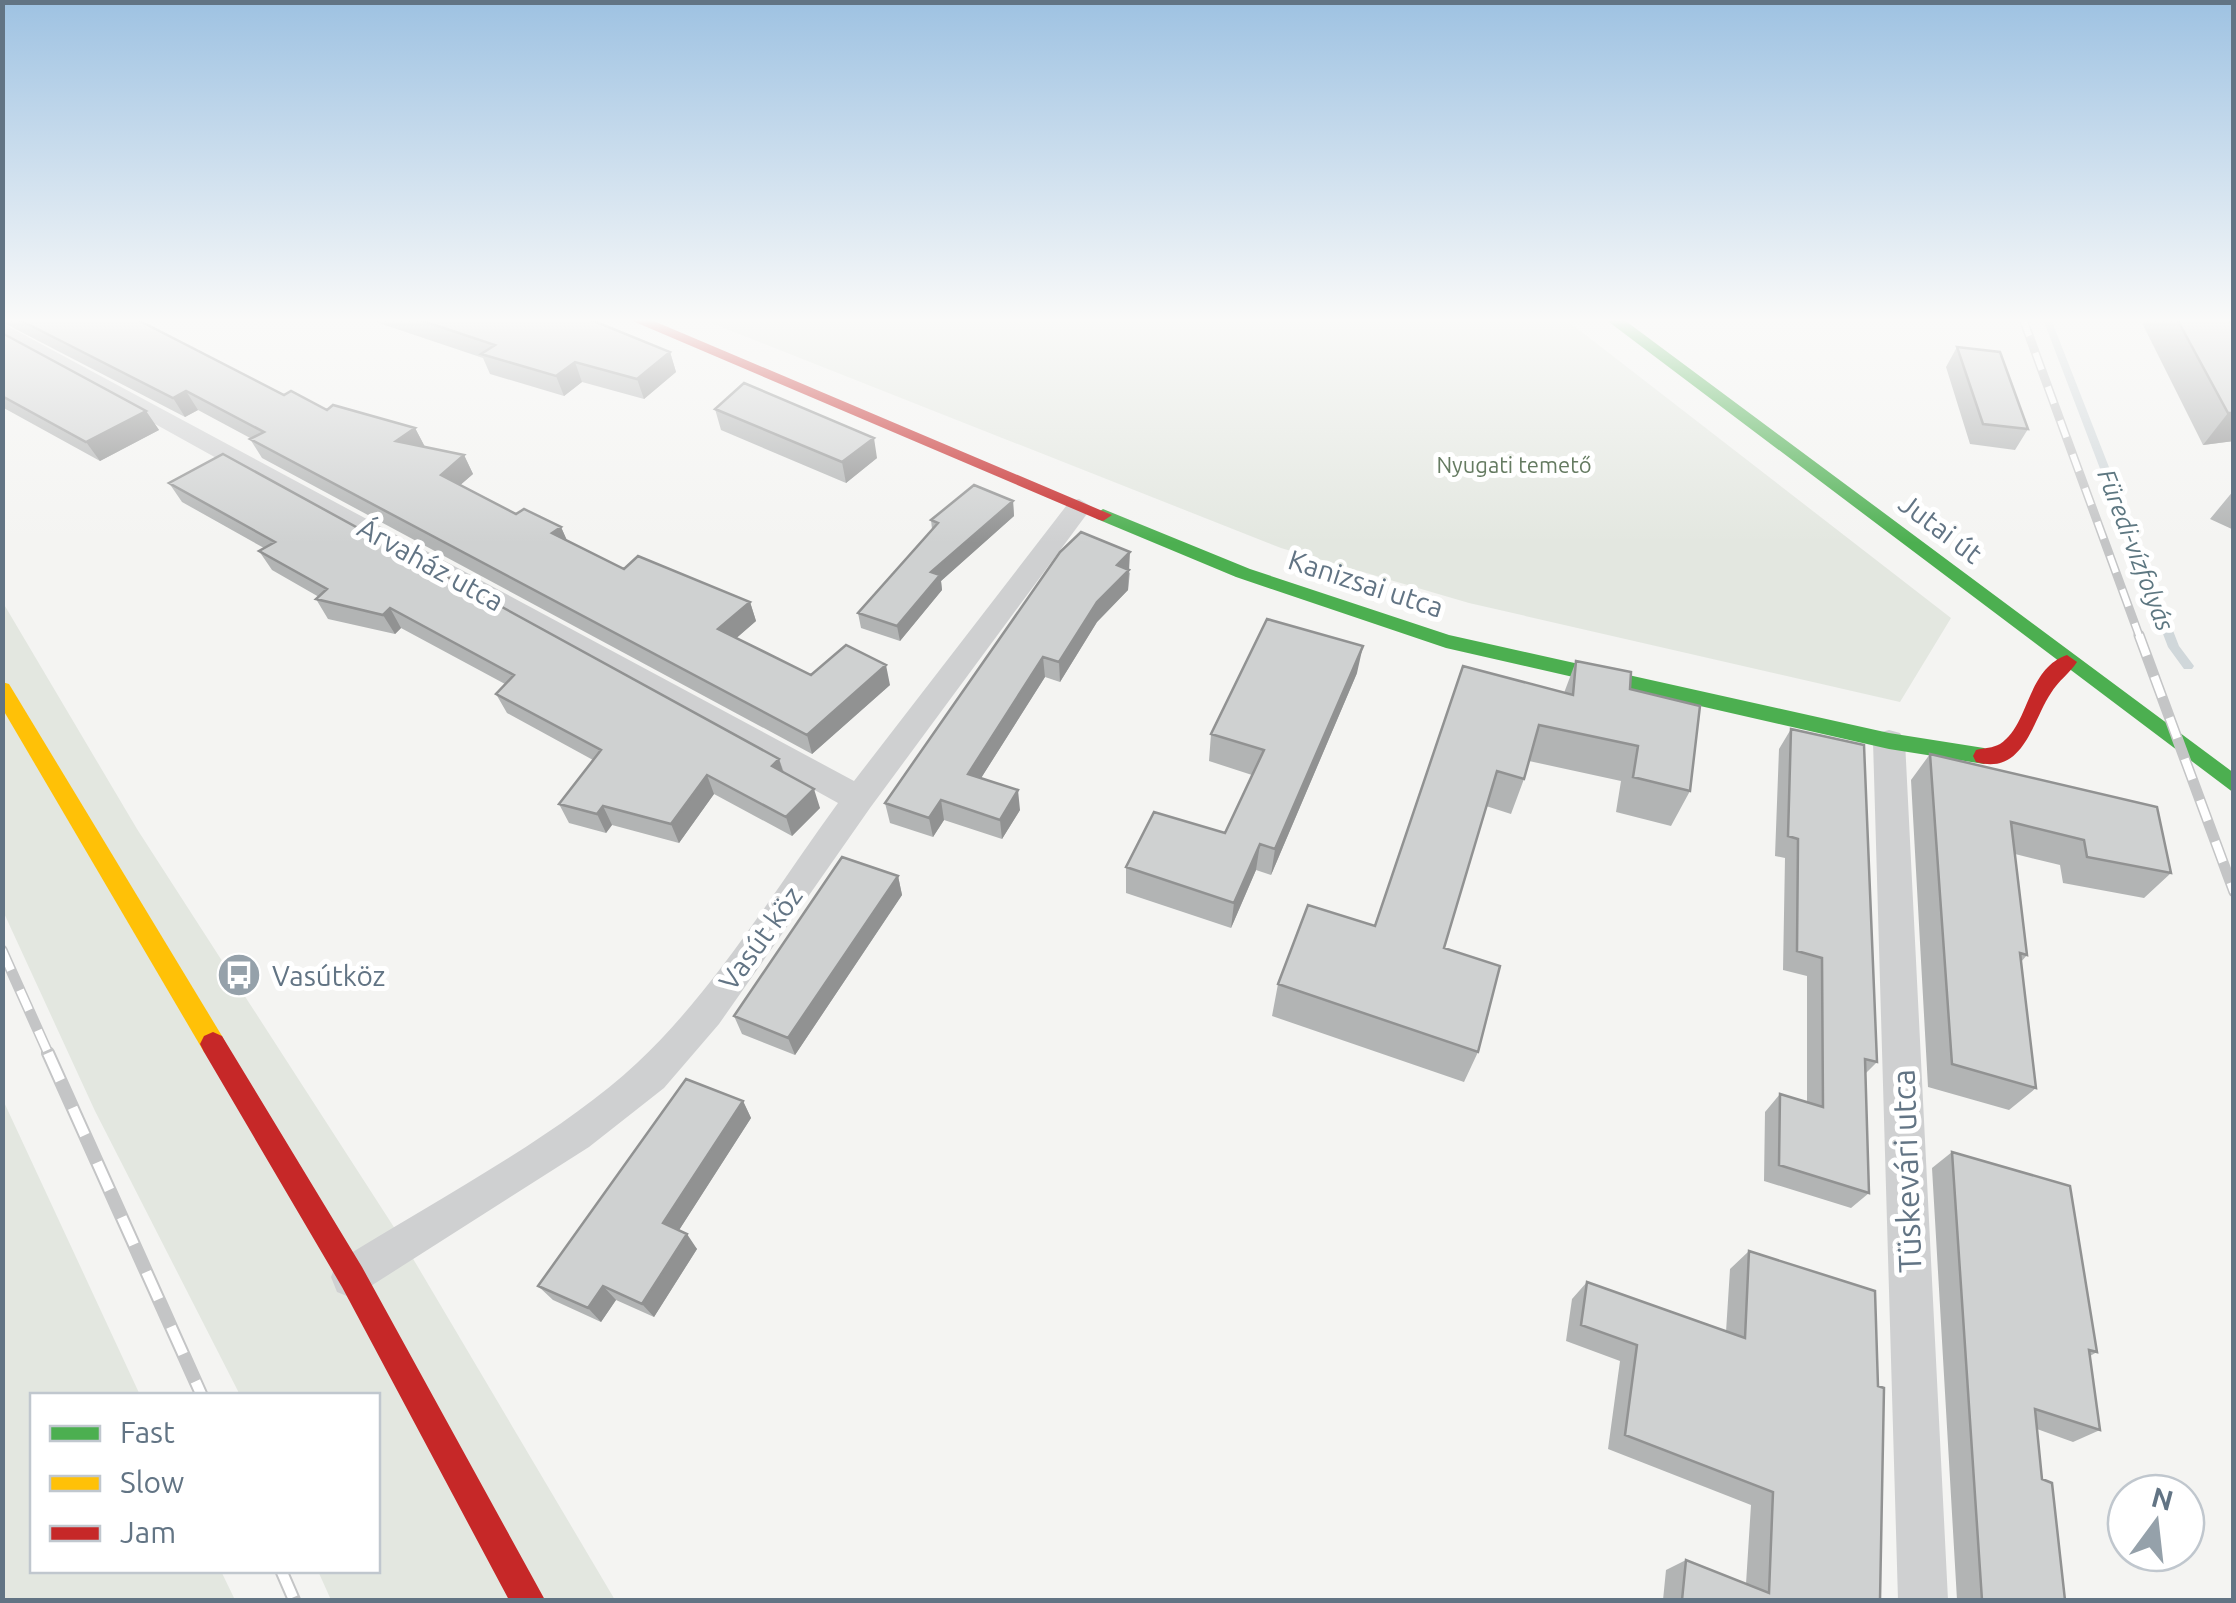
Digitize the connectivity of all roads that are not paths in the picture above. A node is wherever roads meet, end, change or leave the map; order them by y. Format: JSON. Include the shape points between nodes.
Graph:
{"nodes":[{"id":1,"x":119,"y":394,"type":"edge"},
{"id":2,"x":813,"y":394,"type":"edge"},
{"id":3,"x":1711,"y":394,"type":"edge"},
{"id":4,"x":1079,"y":506,"type":"junction"},
{"id":5,"x":2067,"y":662,"type":"junction"},
{"id":6,"x":2,"y":689,"type":"edge"},
{"id":7,"x":1889,"y":741,"type":"junction"},
{"id":8,"x":2234,"y":785,"type":"edge"},
{"id":9,"x":859,"y":799,"type":"junction"},
{"id":10,"x":352,"y":1277,"type":"junction"},
{"id":11,"x":528,"y":1600,"type":"edge"},
{"id":12,"x":1923,"y":1600,"type":"edge"}],
"edges":[{"from":1,"to":9,"type":"street","name":"Árvaház utca"},
{"from":2,"to":4,"type":"street","name":"Kanizsai utca"},
{"from":3,"to":5,"type":"street","name":"Jutai út"},
{"from":4,"to":7,"type":"street","name":"Kanizsai utca","via":[[1325,603],[1446,640]]},
{"from":4,"to":9,"type":"street","name":"Vasút köz"},
{"from":5,"to":7,"type":"street","name":"Kanizsai utca","via":[[2043,688],[2020,739],[1996,756]]},
{"from":5,"to":8,"type":"street","name":"Jutai út"},
{"from":6,"to":10,"type":"street"},
{"from":7,"to":12,"type":"street","name":"Tüskevári utca"},
{"from":9,"to":10,"type":"street","name":"Vasút köz","via":[[706,1013],[650,1076],[575,1134]]},
{"from":10,"to":11,"type":"street"}]}
